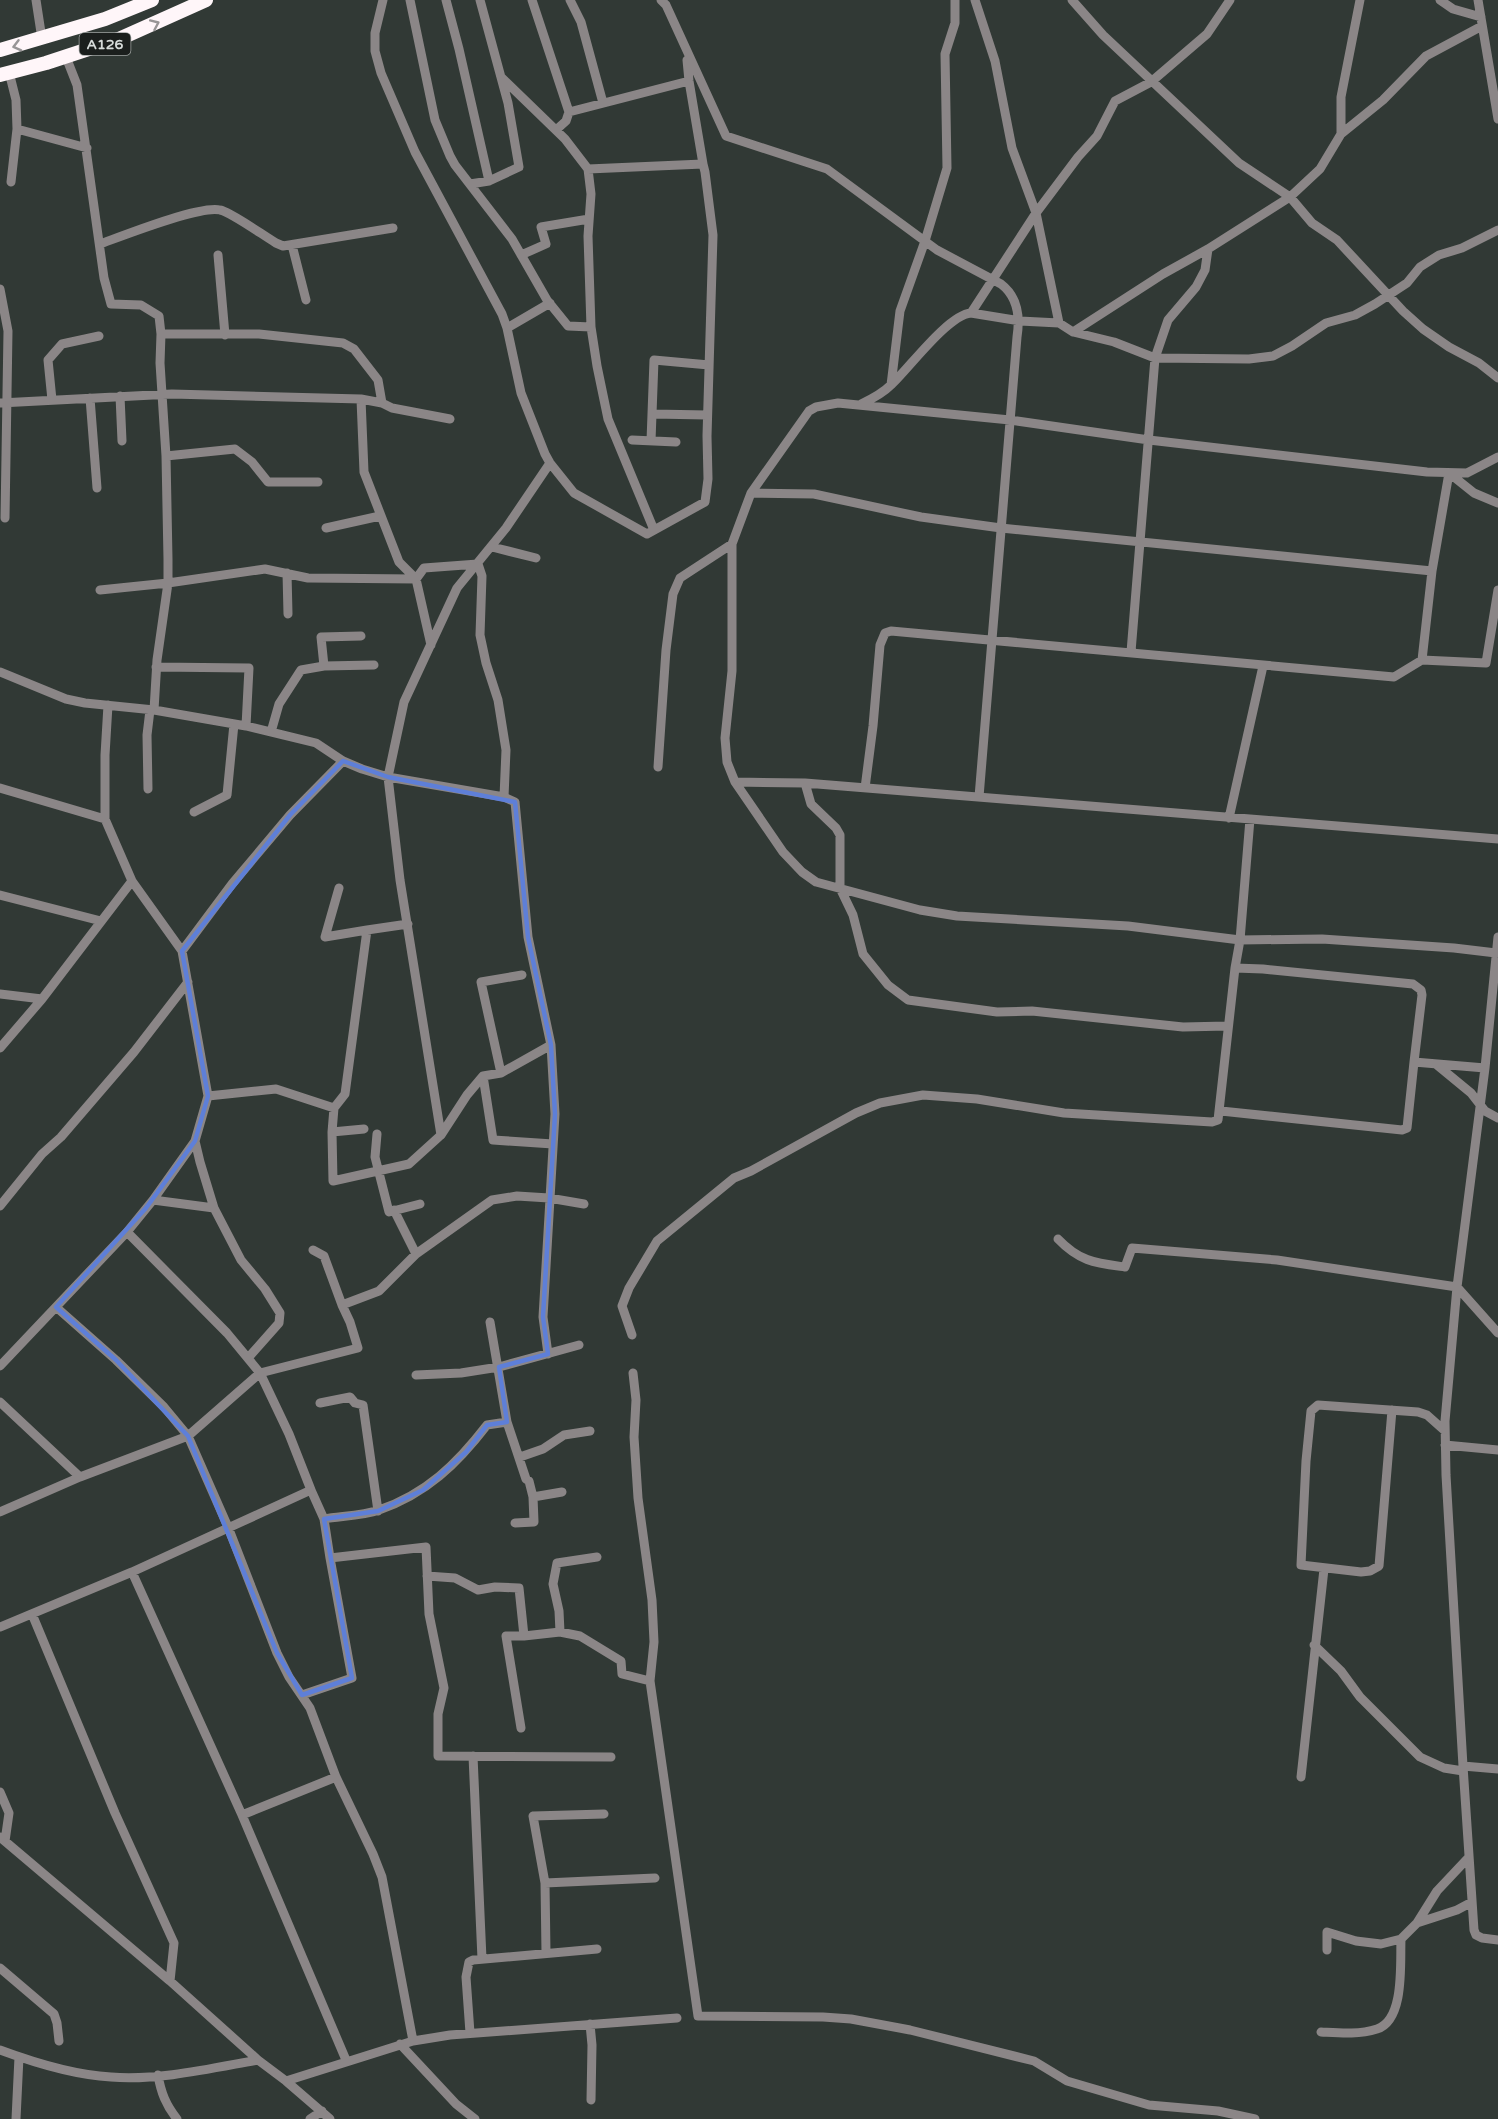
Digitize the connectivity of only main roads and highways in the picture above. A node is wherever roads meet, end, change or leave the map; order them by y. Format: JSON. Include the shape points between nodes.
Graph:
{"nodes":[{"id":1,"x":152,"y":0,"type":"edge"},
{"id":2,"x":206,"y":0,"type":"edge"},
{"id":3,"x":0,"y":50,"type":"edge"},
{"id":4,"x":5,"y":74,"type":"edge"}],
"edges":[{"from":1,"to":3,"type":"highway","number":"A126","one_way":true,"via":[[105,19]]},
{"from":4,"to":2,"type":"highway","number":"A126","one_way":true,"via":[[151,26]]}]}
